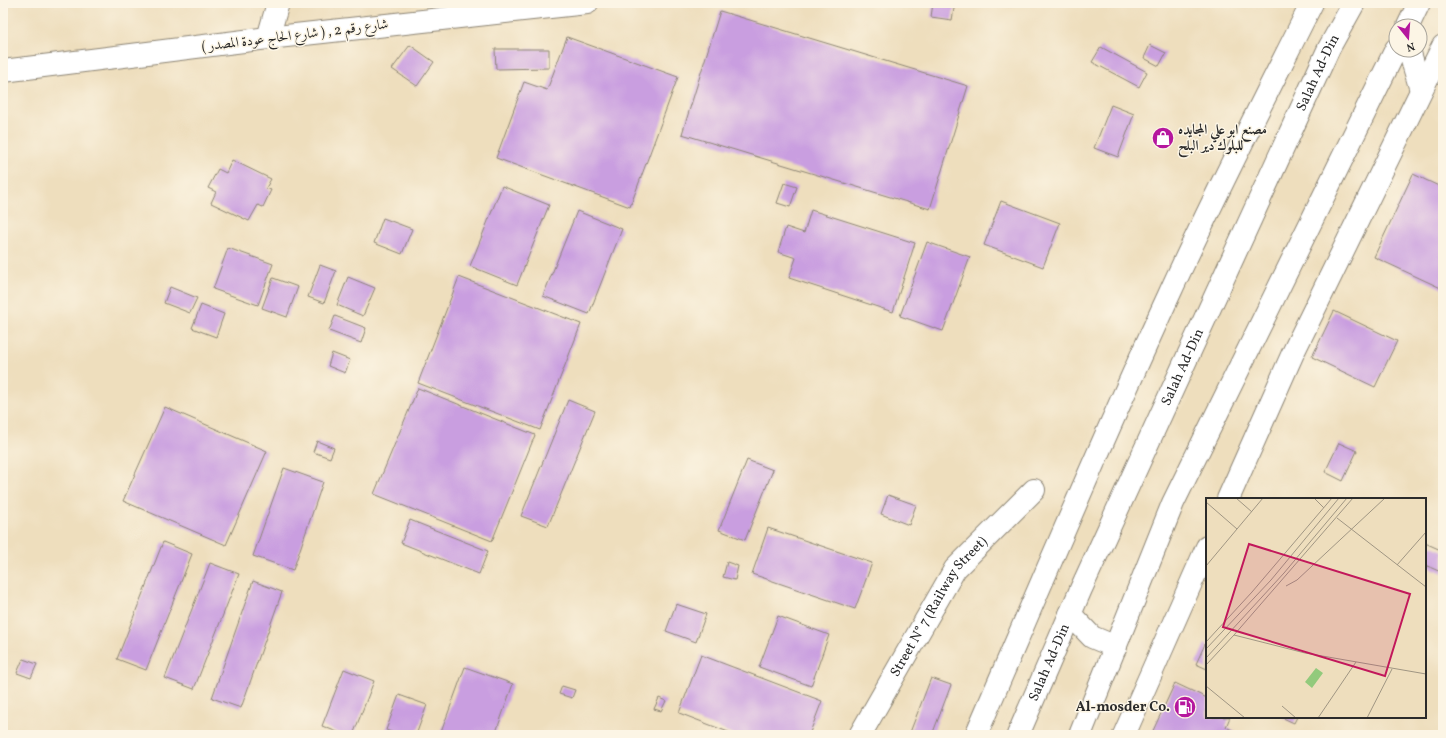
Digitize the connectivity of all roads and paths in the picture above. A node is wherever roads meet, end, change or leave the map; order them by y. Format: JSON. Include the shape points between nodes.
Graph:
{"nodes":[{"id":1,"x":278,"y":3,"type":"edge"},
{"id":2,"x":587,"y":3,"type":"edge"},
{"id":3,"x":1312,"y":3,"type":"edge"},
{"id":4,"x":1354,"y":3,"type":"edge"},
{"id":5,"x":1419,"y":3,"type":"edge"},
{"id":6,"x":1412,"y":18,"type":"edge"},
{"id":7,"x":268,"y":38,"type":"junction"},
{"id":8,"x":1443,"y":46,"type":"edge"},
{"id":9,"x":1392,"y":58,"type":"edge"},
{"id":10,"x":1411,"y":58,"type":"edge"},
{"id":11,"x":3,"y":71,"type":"edge"},
{"id":12,"x":1421,"y":90,"type":"junction"},
{"id":13,"x":1034,"y":490,"type":"dead end"},
{"id":14,"x":1228,"y":498,"type":"edge"},
{"id":15,"x":1206,"y":549,"type":"edge"},
{"id":16,"x":1070,"y":614,"type":"junction"},
{"id":17,"x":1116,"y":647,"type":"junction"},
{"id":18,"x":860,"y":735,"type":"edge"},
{"id":19,"x":976,"y":735,"type":"edge"},
{"id":20,"x":1018,"y":735,"type":"edge"},
{"id":21,"x":1080,"y":735,"type":"edge"},
{"id":22,"x":1124,"y":735,"type":"edge"}],
"edges":[{"from":1,"to":7,"type":"main road"},
{"from":2,"to":7,"type":"main road","name":"شارع رقم 2 , ( شارع الحاج عودة المصدر )"},
{"from":3,"to":19,"type":"main road","via":[[1168,296]]},
{"from":4,"to":16,"type":"main road","name":"Salah Ad-Din","via":[[1322,63]]},
{"from":5,"to":6,"type":"main road"},
{"from":7,"to":11,"type":"main road","name":"شارع رقم 2 , ( شارع الحاج عودة المصدر )"},
{"from":8,"to":12,"type":"main road"},
{"from":9,"to":17,"type":"main road","via":[[1173,503]]},
{"from":10,"to":12,"type":"main road"},
{"from":12,"to":14,"type":"main road","via":[[1293,353]]},
{"from":13,"to":18,"type":"main road","name":"Street N° 7 (Railway Street)","via":[[955,569]]},
{"from":15,"to":22,"type":"main road"},
{"from":16,"to":17,"type":"main road","via":[[1092,637]]},
{"from":16,"to":20,"type":"main road","name":"Salah Ad-Din"},
{"from":17,"to":21,"type":"main road"}]}
